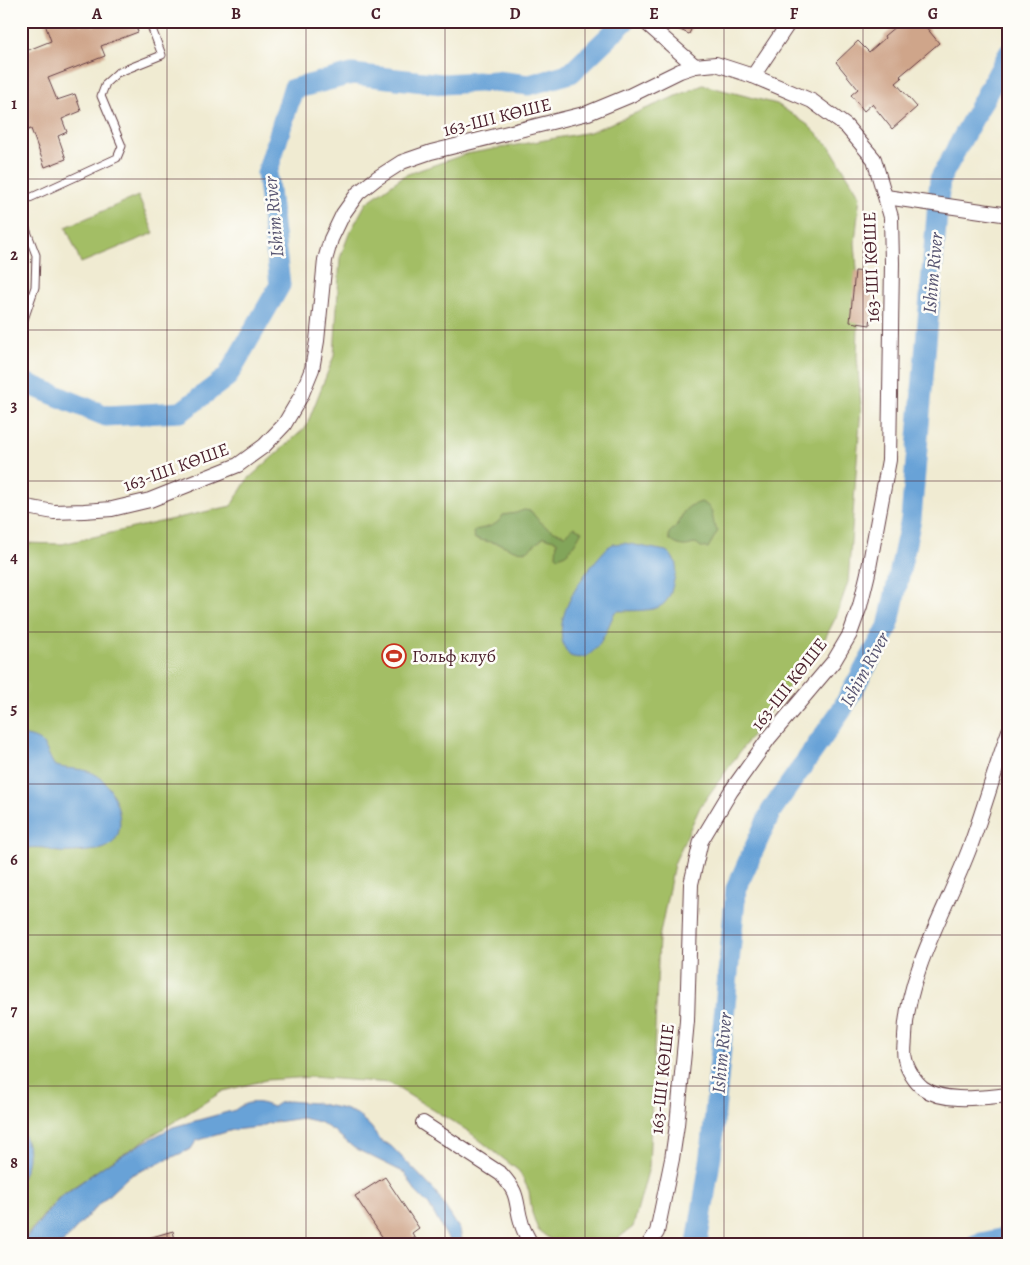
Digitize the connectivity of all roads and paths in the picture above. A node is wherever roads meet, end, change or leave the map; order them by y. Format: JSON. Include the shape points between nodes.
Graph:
{"nodes":[{"id":1,"x":149,"y":21,"type":"edge"},
{"id":2,"x":790,"y":21,"type":"edge"},
{"id":3,"x":646,"y":23,"type":"edge"},
{"id":4,"x":695,"y":66,"type":"junction"},
{"id":5,"x":753,"y":76,"type":"junction"},
{"id":6,"x":886,"y":197,"type":"junction"},
{"id":7,"x":21,"y":202,"type":"edge"},
{"id":8,"x":1009,"y":215,"type":"edge"},
{"id":9,"x":21,"y":216,"type":"edge"},
{"id":10,"x":21,"y":328,"type":"edge"},
{"id":11,"x":21,"y":506,"type":"edge"},
{"id":12,"x":1009,"y":731,"type":"edge"},
{"id":13,"x":1009,"y":1095,"type":"edge"},
{"id":14,"x":423,"y":1123,"type":"dead end"},
{"id":15,"x":531,"y":1244,"type":"edge"},
{"id":16,"x":650,"y":1244,"type":"edge"}],
"edges":[{"from":1,"to":7,"type":"lane","via":[[162,55],[117,74],[106,83],[101,96],[122,146],[117,158]]},
{"from":2,"to":5,"type":"street"},
{"from":3,"to":4,"type":"street"},
{"from":4,"to":5,"type":"street","name":"163-ШІ КӨШЕ","via":[[716,64]]},
{"from":4,"to":11,"type":"street","name":"163-ШІ КӨШЕ","via":[[588,113],[402,162],[358,193],[343,214],[325,260],[312,369],[301,396],[284,425],[264,446],[238,465],[150,500],[112,509],[54,512]]},
{"from":5,"to":6,"type":"street","name":"163-ШІ КӨШЕ","via":[[812,101],[846,126],[874,159]]},
{"from":6,"to":8,"type":"street"},
{"from":6,"to":16,"type":"street","name":"163-ШІ КӨШЕ","via":[[891,217],[892,263],[889,460],[868,574],[850,634],[834,662],[769,738],[731,791],[701,841],[691,884],[687,1021],[677,1125],[656,1232]]},
{"from":9,"to":10,"type":"lane","via":[[36,255],[35,288]]},
{"from":12,"to":13,"type":"street","via":[[970,847],[910,996],[904,1059],[923,1088],[937,1094],[961,1098]]},
{"from":14,"to":15,"type":"street","via":[[501,1174],[510,1184],[516,1194],[522,1226]]}]}
